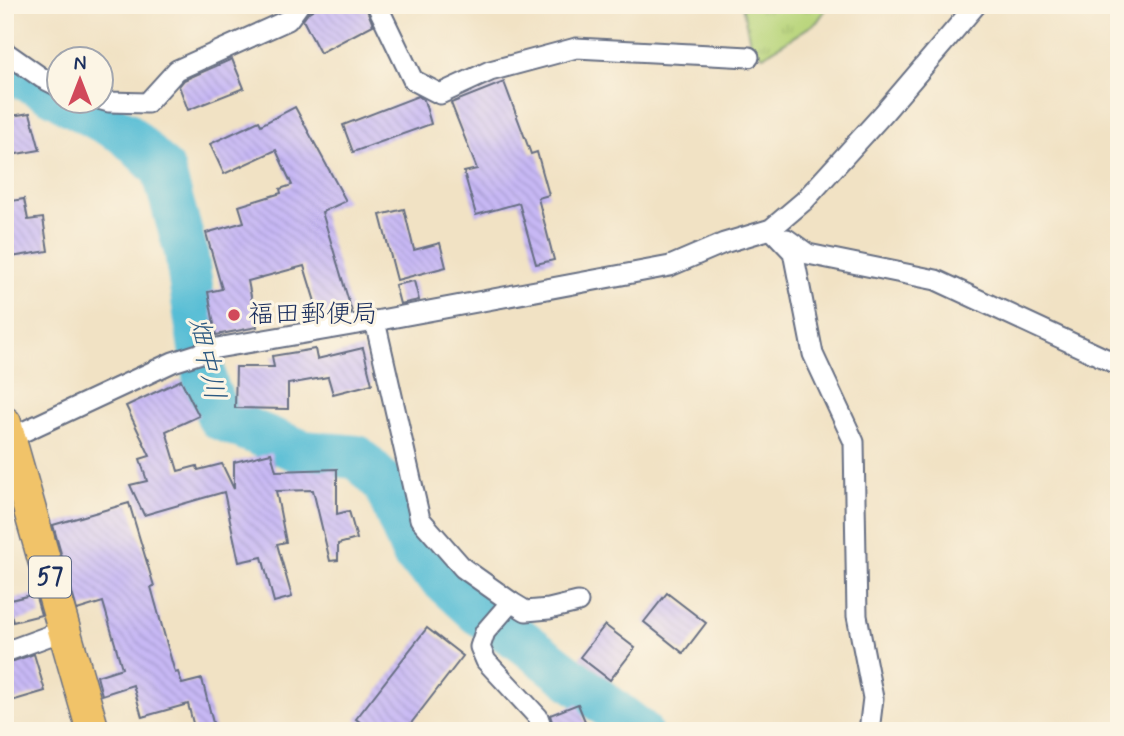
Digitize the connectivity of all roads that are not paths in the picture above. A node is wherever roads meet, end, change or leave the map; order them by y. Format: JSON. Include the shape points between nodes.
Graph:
{"nodes":[{"id":1,"x":299,"y":5,"type":"edge"},
{"id":2,"x":377,"y":5,"type":"edge"},
{"id":3,"x":976,"y":5,"type":"edge"},
{"id":4,"x":5,"y":52,"type":"edge"},
{"id":5,"x":749,"y":57,"type":"dead end"},
{"id":6,"x":46,"y":80,"type":"edge"},
{"id":7,"x":116,"y":102,"type":"edge"},
{"id":8,"x":771,"y":229,"type":"junction"},
{"id":9,"x":375,"y":321,"type":"junction"},
{"id":10,"x":1119,"y":365,"type":"edge"},
{"id":11,"x":8,"y":430,"type":"edge"},
{"id":12,"x":578,"y":602,"type":"dead end"},
{"id":13,"x":508,"y":605,"type":"junction"},
{"id":14,"x":65,"y":630,"type":"junction"},
{"id":15,"x":5,"y":652,"type":"edge"},
{"id":16,"x":93,"y":731,"type":"edge"},
{"id":17,"x":543,"y":731,"type":"edge"},
{"id":18,"x":869,"y":731,"type":"edge"}],
"edges":[{"from":1,"to":7,"type":"street","via":[[288,20],[177,70],[147,103]]},
{"from":2,"to":5,"type":"street","via":[[413,80],[440,94],[490,71],[576,48]]},
{"from":3,"to":8,"type":"street","via":[[822,182]]},
{"from":4,"to":6,"type":"street"},
{"from":8,"to":9,"type":"street","via":[[670,266]]},
{"from":8,"to":10,"type":"street","via":[[808,254],[936,280]]},
{"from":8,"to":18,"type":"street","via":[[793,252],[813,354],[854,442],[857,616],[873,698]]},
{"from":9,"to":11,"type":"street","via":[[217,348]]},
{"from":9,"to":13,"type":"street","via":[[420,519],[463,568]]},
{"from":11,"to":14,"type":"main road","number":"57"},
{"from":12,"to":13,"type":"street","via":[[526,611]]},
{"from":13,"to":17,"type":"street","via":[[485,632],[480,647],[486,661],[538,717]]},
{"from":14,"to":15,"type":"street"},
{"from":14,"to":16,"type":"main road","number":"57"}]}
